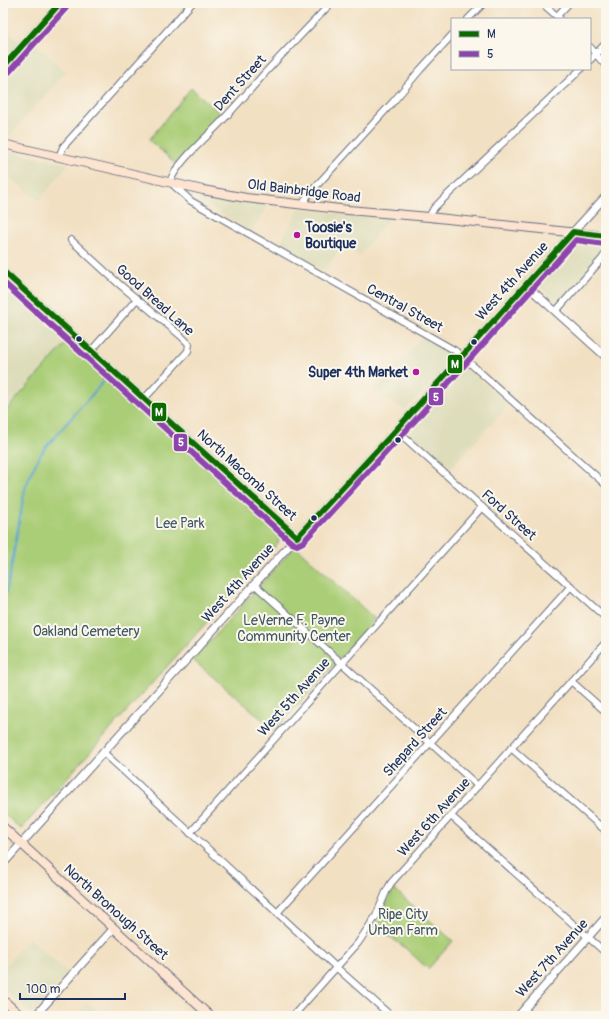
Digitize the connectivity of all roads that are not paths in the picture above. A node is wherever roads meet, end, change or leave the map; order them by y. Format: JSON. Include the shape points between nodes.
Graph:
{"nodes":[{"id":1,"x":60,"y":3,"type":"edge"},
{"id":2,"x":192,"y":3,"type":"edge"},
{"id":3,"x":331,"y":3,"type":"edge"},
{"id":4,"x":484,"y":3,"type":"edge"},
{"id":5,"x":542,"y":3,"type":"edge"},
{"id":6,"x":569,"y":3,"type":"edge"},
{"id":7,"x":469,"y":18,"type":"edge"},
{"id":8,"x":559,"y":18,"type":"edge"},
{"id":9,"x":451,"y":36,"type":"edge"},
{"id":10,"x":606,"y":43,"type":"edge"},
{"id":11,"x":591,"y":48,"type":"edge"},
{"id":12,"x":596,"y":54,"type":"junction"},
{"id":13,"x":591,"y":59,"type":"edge"},
{"id":14,"x":606,"y":66,"type":"edge"},
{"id":15,"x":3,"y":67,"type":"edge"},
{"id":16,"x":579,"y":70,"type":"edge"},
{"id":17,"x":3,"y":144,"type":"edge"},
{"id":18,"x":59,"y":157,"type":"junction"},
{"id":19,"x":170,"y":182,"type":"junction"},
{"id":20,"x":606,"y":196,"type":"edge"},
{"id":21,"x":303,"y":204,"type":"junction"},
{"id":22,"x":430,"y":217,"type":"junction"},
{"id":23,"x":573,"y":232,"type":"junction"},
{"id":24,"x":606,"y":236,"type":"edge"},
{"id":25,"x":71,"y":240,"type":"dead end"},
{"id":26,"x":606,"y":253,"type":"edge"},
{"id":27,"x":3,"y":271,"type":"edge"},
{"id":28,"x":526,"y":285,"type":"junction"},
{"id":29,"x":137,"y":299,"type":"junction"},
{"id":30,"x":556,"y":311,"type":"junction"},
{"id":31,"x":91,"y":351,"type":"junction"},
{"id":32,"x":462,"y":356,"type":"junction"},
{"id":33,"x":606,"y":357,"type":"edge"},
{"id":34,"x":144,"y":399,"type":"junction"},
{"id":35,"x":396,"y":430,"type":"junction"},
{"id":36,"x":606,"y":485,"type":"edge"},
{"id":37,"x":482,"y":507,"type":"junction"},
{"id":38,"x":297,"y":537,"type":"junction"},
{"id":39,"x":254,"y":584,"type":"junction"},
{"id":40,"x":571,"y":586,"type":"junction"},
{"id":41,"x":606,"y":618,"type":"edge"},
{"id":42,"x":606,"y":642,"type":"edge"},
{"id":43,"x":342,"y":663,"type":"junction"},
{"id":44,"x":571,"y":681,"type":"junction"},
{"id":45,"x":606,"y":712,"type":"edge"},
{"id":46,"x":430,"y":743,"type":"junction"},
{"id":47,"x":512,"y":748,"type":"junction"},
{"id":48,"x":103,"y":752,"type":"junction"},
{"id":49,"x":478,"y":786,"type":"junction"},
{"id":50,"x":451,"y":816,"type":"junction"},
{"id":51,"x":3,"y":827,"type":"edge"},
{"id":52,"x":606,"y":831,"type":"edge"},
{"id":53,"x":190,"y":833,"type":"junction"},
{"id":54,"x":22,"y":844,"type":"junction"},
{"id":55,"x":3,"y":864,"type":"edge"},
{"id":56,"x":277,"y":913,"type":"junction"},
{"id":57,"x":606,"y":917,"type":"edge"},
{"id":58,"x":114,"y":928,"type":"junction"},
{"id":59,"x":588,"y":937,"type":"junction"},
{"id":60,"x":606,"y":953,"type":"edge"},
{"id":61,"x":337,"y":968,"type":"junction"},
{"id":62,"x":3,"y":1000,"type":"edge"},
{"id":63,"x":524,"y":1009,"type":"junction"},
{"id":64,"x":21,"y":1016,"type":"edge"},
{"id":65,"x":35,"y":1016,"type":"edge"},
{"id":66,"x":210,"y":1016,"type":"edge"},
{"id":67,"x":293,"y":1016,"type":"edge"},
{"id":68,"x":391,"y":1016,"type":"edge"},
{"id":69,"x":518,"y":1016,"type":"edge"},
{"id":70,"x":532,"y":1016,"type":"edge"}],
"edges":[{"from":1,"to":15,"type":"street"},
{"from":2,"to":18,"type":"street","via":[[63,147]]},
{"from":3,"to":19,"type":"street","name":"Dent Street","via":[[188,156]]},
{"from":4,"to":7,"type":"street"},
{"from":5,"to":8,"type":"street"},
{"from":6,"to":8,"type":"street"},
{"from":9,"to":21,"type":"street","via":[[308,195]]},
{"from":10,"to":12,"type":"street"},
{"from":11,"to":12,"type":"street"},
{"from":12,"to":13,"type":"street"},
{"from":12,"to":14,"type":"street"},
{"from":16,"to":22,"type":"street","via":[[440,202]]},
{"from":17,"to":18,"type":"main road","name":"Old Bainbridge Road"},
{"from":18,"to":19,"type":"main road","name":"Old Bainbridge Road"},
{"from":19,"to":21,"type":"main road","name":"Old Bainbridge Road","via":[[246,198]]},
{"from":19,"to":32,"type":"street","name":"Central Street","via":[[191,201]]},
{"from":20,"to":23,"type":"street","name":"West 4th Avenue"},
{"from":21,"to":22,"type":"main road","name":"Old Bainbridge Road"},
{"from":22,"to":23,"type":"main road","name":"Old Bainbridge Road"},
{"from":23,"to":24,"type":"main road","name":"Old Bainbridge Road"},
{"from":23,"to":28,"type":"street","name":"West 4th Avenue"},
{"from":25,"to":29,"type":"street","name":"Good Bread Lane"},
{"from":26,"to":30,"type":"street"},
{"from":27,"to":31,"type":"street","name":"North Macomb Street"},
{"from":28,"to":30,"type":"street"},
{"from":28,"to":32,"type":"street","name":"West 4th Avenue"},
{"from":29,"to":31,"type":"street"},
{"from":29,"to":34,"type":"street","name":"Good Bread Lane","via":[[181,336],[189,346],[188,351]]},
{"from":30,"to":33,"type":"street"},
{"from":31,"to":34,"type":"street","name":"North Macomb Street"},
{"from":32,"to":35,"type":"street","name":"West 4th Avenue"},
{"from":32,"to":36,"type":"street","name":"Central Street"},
{"from":34,"to":38,"type":"street","name":"North Macomb Street"},
{"from":35,"to":37,"type":"street","name":"Ford Street"},
{"from":35,"to":38,"type":"street","name":"West 4th Avenue"},
{"from":37,"to":40,"type":"street","name":"Ford Street"},
{"from":37,"to":43,"type":"street","name":"West 5th Avenue"},
{"from":38,"to":39,"type":"street","name":"West 4th Avenue"},
{"from":39,"to":43,"type":"street"},
{"from":39,"to":48,"type":"street","name":"West 4th Avenue"},
{"from":40,"to":41,"type":"street","name":"Ford Street"},
{"from":40,"to":46,"type":"street","name":"Shepard Street"},
{"from":42,"to":44,"type":"street","name":"West 6th Avenue"},
{"from":43,"to":46,"type":"street"},
{"from":43,"to":53,"type":"street","name":"West 5th Avenue"},
{"from":44,"to":45,"type":"street"},
{"from":44,"to":47,"type":"street","name":"West 6th Avenue"},
{"from":46,"to":49,"type":"street"},
{"from":46,"to":56,"type":"street","name":"Shepard Street"},
{"from":47,"to":49,"type":"street","name":"West 6th Avenue"},
{"from":47,"to":52,"type":"street"},
{"from":48,"to":53,"type":"street"},
{"from":48,"to":54,"type":"street","name":"West 4th Avenue"},
{"from":49,"to":50,"type":"street","name":"West 6th Avenue"},
{"from":50,"to":59,"type":"street"},
{"from":50,"to":61,"type":"street","name":"West 6th Avenue","via":[[391,883],[376,916]]},
{"from":51,"to":54,"type":"main road","name":"North Bronough Street"},
{"from":53,"to":56,"type":"street"},
{"from":54,"to":55,"type":"street","name":"West 4th Avenue"},
{"from":54,"to":58,"type":"main road","name":"North Bronough Street"},
{"from":56,"to":61,"type":"street"},
{"from":57,"to":59,"type":"street","name":"West 7th Avenue"},
{"from":58,"to":65,"type":"street"},
{"from":58,"to":66,"type":"main road","name":"North Bronough Street"},
{"from":59,"to":60,"type":"street"},
{"from":59,"to":63,"type":"street","name":"West 7th Avenue"},
{"from":61,"to":67,"type":"street","name":"West 6th Avenue"},
{"from":61,"to":68,"type":"street"},
{"from":62,"to":64,"type":"main road"},
{"from":63,"to":69,"type":"street","name":"West 7th Avenue"},
{"from":63,"to":70,"type":"street"}]}
